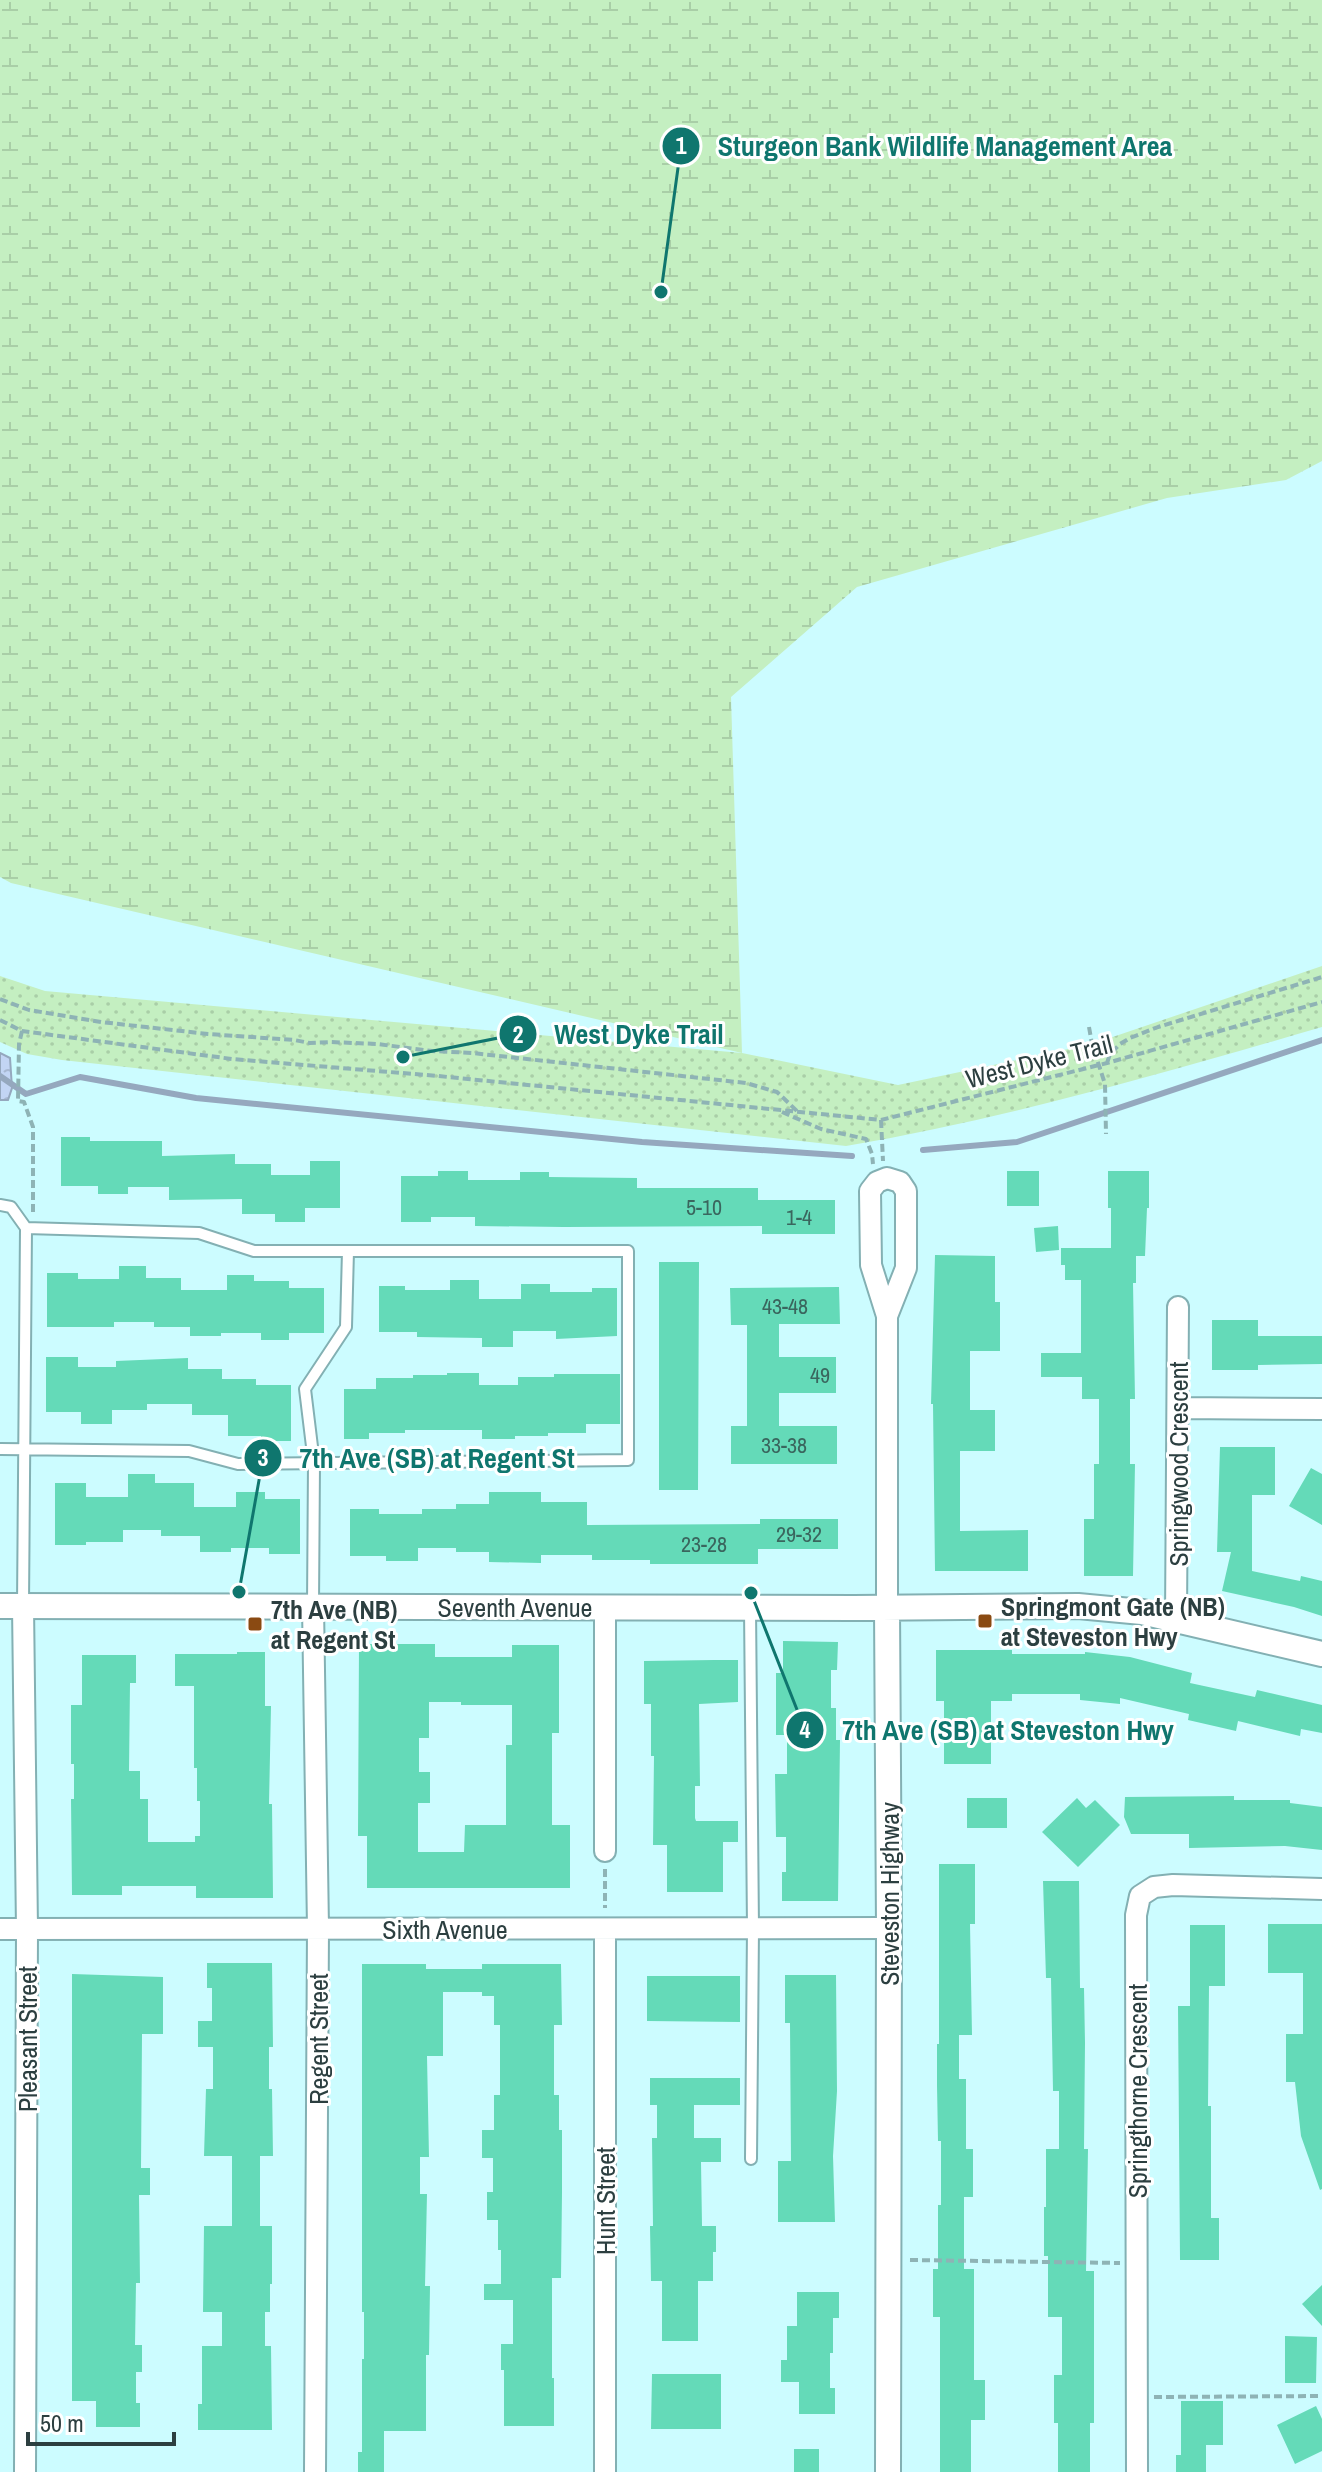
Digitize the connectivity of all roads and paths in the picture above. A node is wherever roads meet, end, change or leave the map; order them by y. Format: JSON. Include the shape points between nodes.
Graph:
{"nodes":[{"id":1,"x":1322,"y":977,"type":"edge"},
{"id":2,"x":0,"y":999,"type":"edge"},
{"id":3,"x":1322,"y":1002,"type":"edge"},
{"id":4,"x":0,"y":1020,"type":"edge"},
{"id":5,"x":1089,"y":1027,"type":"dead end"},
{"id":6,"x":22,"y":1031,"type":"junction"},
{"id":7,"x":1107,"y":1063,"type":"junction"},
{"id":8,"x":1099,"y":1064,"type":"junction"},
{"id":9,"x":780,"y":1110,"type":"junction"},
{"id":10,"x":797,"y":1111,"type":"junction"},
{"id":11,"x":881,"y":1120,"type":"junction"},
{"id":12,"x":1106,"y":1134,"type":"dead end"},
{"id":13,"x":883,"y":1161,"type":"dead end"},
{"id":14,"x":873,"y":1164,"type":"dead end"},
{"id":15,"x":0,"y":1205,"type":"edge"},
{"id":16,"x":30,"y":1228,"type":"junction"},
{"id":17,"x":348,"y":1251,"type":"junction"},
{"id":18,"x":1178,"y":1307,"type":"dead end"},
{"id":19,"x":887,"y":1316,"type":"junction"},
{"id":20,"x":1179,"y":1408,"type":"junction"},
{"id":21,"x":1322,"y":1409,"type":"edge"},
{"id":22,"x":0,"y":1449,"type":"edge"},
{"id":23,"x":25,"y":1450,"type":"junction"},
{"id":24,"x":314,"y":1463,"type":"junction"},
{"id":25,"x":12,"y":1606,"type":"edge"},
{"id":26,"x":313,"y":1606,"type":"junction"},
{"id":27,"x":605,"y":1607,"type":"junction"},
{"id":28,"x":750,"y":1608,"type":"junction"},
{"id":29,"x":887,"y":1608,"type":"junction"},
{"id":30,"x":1176,"y":1620,"type":"junction"},
{"id":31,"x":1322,"y":1654,"type":"edge"},
{"id":32,"x":605,"y":1851,"type":"joint"},
{"id":33,"x":1322,"y":1889,"type":"edge"},
{"id":34,"x":318,"y":1928,"type":"junction"},
{"id":35,"x":753,"y":1928,"type":"junction"},
{"id":36,"x":889,"y":1928,"type":"junction"},
{"id":37,"x":0,"y":1929,"type":"edge"},
{"id":38,"x":27,"y":1929,"type":"junction"},
{"id":39,"x":605,"y":1930,"type":"junction"},
{"id":40,"x":751,"y":2159,"type":"dead end"},
{"id":41,"x":910,"y":2260,"type":"dead end"},
{"id":42,"x":1123,"y":2263,"type":"dead end"},
{"id":43,"x":1322,"y":2396,"type":"edge"},
{"id":44,"x":1136,"y":2398,"type":"junction"},
{"id":45,"x":25,"y":2472,"type":"edge"},
{"id":46,"x":315,"y":2472,"type":"edge"},
{"id":47,"x":605,"y":2472,"type":"edge"},
{"id":48,"x":888,"y":2472,"type":"edge"},
{"id":49,"x":1137,"y":2472,"type":"edge"}],
"edges":[{"from":1,"to":7,"type":"path","via":[[1130,1038]]},
{"from":2,"to":10,"type":"path","via":[[29,1010],[101,1022],[552,1060],[746,1083],[777,1092]]},
{"from":3,"to":7,"type":"path","name":"West Dyke Trail"},
{"from":4,"to":6,"type":"path","name":"West Dyke Trail"},
{"from":5,"to":8,"type":"path"},
{"from":6,"to":9,"type":"path","name":"West Dyke Trail","via":[[232,1059]]},
{"from":6,"to":16,"type":"path","via":[[18,1101],[24,1102],[33,1127]]},
{"from":7,"to":8,"type":"path","name":"West Dyke Trail"},
{"from":8,"to":11,"type":"path","name":"West Dyke Trail"},
{"from":8,"to":12,"type":"path"},
{"from":9,"to":10,"type":"path","name":"West Dyke Trail"},
{"from":9,"to":14,"type":"path","via":[[821,1129],[866,1139]]},
{"from":10,"to":11,"type":"path","name":"West Dyke Trail"},
{"from":11,"to":13,"type":"path"},
{"from":15,"to":16,"type":"lane","via":[[11,1207]]},
{"from":16,"to":17,"type":"lane","via":[[199,1233],[254,1251]]},
{"from":16,"to":23,"type":"lane"},
{"from":17,"to":24,"type":"lane","via":[[346,1327],[305,1389]]},
{"from":17,"to":24,"type":"lane","via":[[628,1251],[628,1460]]},
{"from":18,"to":20,"type":"street","name":"Springwood Crescent"},
{"from":19,"to":19,"type":"street","name":"Steveston Highway","via":[[906,1268],[906,1191],[900,1182],[887,1178],[870,1191],[871,1265]]},
{"from":19,"to":29,"type":"street","name":"Steveston Highway"},
{"from":20,"to":21,"type":"street"},
{"from":20,"to":30,"type":"street","name":"Springwood Crescent"},
{"from":22,"to":23,"type":"lane"},
{"from":23,"to":24,"type":"lane","via":[[189,1451],[238,1464]]},
{"from":23,"to":25,"type":"lane"},
{"from":24,"to":26,"type":"lane"},
{"from":25,"to":26,"type":"street","name":"Seventh Avenue"},
{"from":25,"to":38,"type":"street","name":"Pleasant Street"},
{"from":26,"to":27,"type":"street","name":"Seventh Avenue"},
{"from":26,"to":34,"type":"street","name":"Regent Street"},
{"from":27,"to":28,"type":"street","name":"Seventh Avenue"},
{"from":27,"to":32,"type":"street"},
{"from":28,"to":29,"type":"street","name":"Seventh Avenue"},
{"from":28,"to":35,"type":"lane"},
{"from":29,"to":30,"type":"street","name":"Seventh Avenue","via":[[1108,1607]]},
{"from":29,"to":36,"type":"street","name":"Steveston Highway"},
{"from":30,"to":31,"type":"street","name":"Seventh Avenue"},
{"from":32,"to":39,"type":"path"},
{"from":33,"to":44,"type":"street","name":"Springthorne Crescent","via":[[1173,1885],[1154,1887],[1140,1896]]},
{"from":34,"to":38,"type":"street","name":"Sixth Avenue"},
{"from":34,"to":39,"type":"street","name":"Sixth Avenue"},
{"from":34,"to":46,"type":"street","name":"Regent Street"},
{"from":35,"to":36,"type":"street","name":"Sixth Avenue"},
{"from":35,"to":39,"type":"street","name":"Sixth Avenue"},
{"from":35,"to":40,"type":"lane"},
{"from":36,"to":48,"type":"street","name":"Steveston Highway"},
{"from":37,"to":38,"type":"street","name":"Sixth Avenue"},
{"from":38,"to":45,"type":"street","name":"Pleasant Street"},
{"from":39,"to":47,"type":"street","name":"Hunt Street"},
{"from":41,"to":42,"type":"path"},
{"from":43,"to":44,"type":"path"},
{"from":44,"to":49,"type":"street","name":"Springthorne Crescent"}]}
